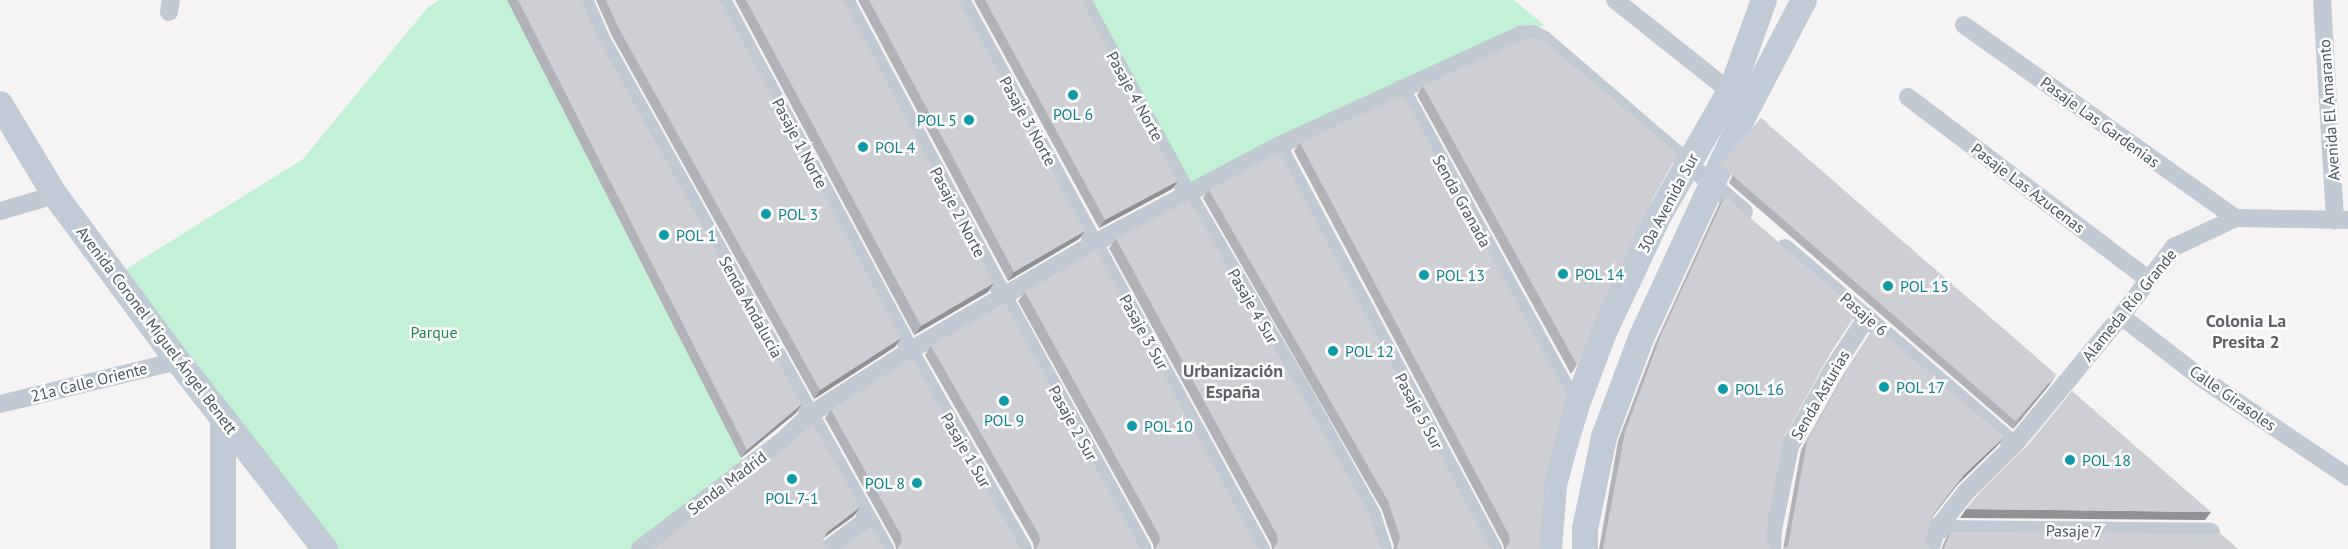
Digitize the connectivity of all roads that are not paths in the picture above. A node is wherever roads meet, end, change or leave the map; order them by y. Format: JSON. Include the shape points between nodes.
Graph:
{"nodes":[{"id":1,"x":584,"y":0,"type":"edge"},
{"id":2,"x":722,"y":0,"type":"edge"},
{"id":3,"x":845,"y":0,"type":"edge"},
{"id":4,"x":961,"y":0,"type":"edge"},
{"id":5,"x":1082,"y":0,"type":"edge"},
{"id":6,"x":1615,"y":0,"type":"edge"},
{"id":7,"x":1764,"y":0,"type":"edge"},
{"id":8,"x":1804,"y":0,"type":"edge"},
{"id":9,"x":2322,"y":0,"type":"edge"},
{"id":10,"x":1964,"y":25,"type":"dead end"},
{"id":11,"x":1401,"y":89,"type":"junction"},
{"id":12,"x":1908,"y":97,"type":"dead end"},
{"id":13,"x":1739,"y":99,"type":"junction"},
{"id":14,"x":0,"y":104,"type":"edge"},
{"id":15,"x":1278,"y":146,"type":"junction"},
{"id":16,"x":1689,"y":164,"type":"junction"},
{"id":17,"x":1713,"y":185,"type":"junction"},
{"id":18,"x":1187,"y":193,"type":"junction"},
{"id":19,"x":55,"y":195,"type":"junction"},
{"id":20,"x":0,"y":211,"type":"edge"},
{"id":21,"x":2236,"y":218,"type":"junction"},
{"id":22,"x":2342,"y":221,"type":"edge"},
{"id":23,"x":1756,"y":222,"type":"edge"},
{"id":24,"x":1773,"y":237,"type":"edge"},
{"id":25,"x":1095,"y":243,"type":"junction"},
{"id":26,"x":2148,"y":279,"type":"junction"},
{"id":27,"x":1004,"y":297,"type":"junction"},
{"id":28,"x":2121,"y":316,"type":"junction"},
{"id":29,"x":1867,"y":317,"type":"junction"},
{"id":30,"x":911,"y":350,"type":"junction"},
{"id":31,"x":178,"y":361,"type":"junction"},
{"id":32,"x":0,"y":404,"type":"edge"},
{"id":33,"x":1576,"y":407,"type":"junction"},
{"id":34,"x":811,"y":414,"type":"junction"},
{"id":35,"x":223,"y":418,"type":"junction"},
{"id":36,"x":2014,"y":445,"type":"junction"},
{"id":37,"x":1560,"y":464,"type":"junction"},
{"id":38,"x":1596,"y":476,"type":"junction"},
{"id":39,"x":2348,"y":477,"type":"edge"},
{"id":40,"x":868,"y":519,"type":"junction"},
{"id":41,"x":1937,"y":529,"type":"junction"},
{"id":42,"x":2211,"y":532,"type":"edge"},
{"id":43,"x":223,"y":549,"type":"edge"},
{"id":44,"x":325,"y":549,"type":"edge"},
{"id":45,"x":640,"y":549,"type":"edge"},
{"id":46,"x":828,"y":549,"type":"edge"},
{"id":47,"x":885,"y":549,"type":"edge"},
{"id":48,"x":1023,"y":549,"type":"edge"},
{"id":49,"x":1143,"y":549,"type":"edge"},
{"id":50,"x":1261,"y":549,"type":"edge"},
{"id":51,"x":1383,"y":549,"type":"edge"},
{"id":52,"x":1493,"y":549,"type":"edge"},
{"id":53,"x":1549,"y":549,"type":"edge"},
{"id":54,"x":1585,"y":549,"type":"edge"},
{"id":55,"x":1772,"y":549,"type":"edge"},
{"id":56,"x":1930,"y":549,"type":"edge"}],
"edges":[{"from":1,"to":34,"type":"street","name":"Senda Andalucía","via":[[597,32]]},
{"from":2,"to":30,"type":"street","name":"Pasaje 1 Norte"},
{"from":3,"to":27,"type":"street","name":"Pasaje 2 Norte"},
{"from":4,"to":25,"type":"street","name":"Pasaje 3 Norte"},
{"from":5,"to":18,"type":"street","name":"Pasaje 4 Norte"},
{"from":6,"to":13,"type":"street"},
{"from":7,"to":13,"type":"street","name":"30a Avenida Sur"},
{"from":8,"to":13,"type":"street","name":"30a Avenida Sur"},
{"from":9,"to":22,"type":"street","name":"Avenida El Amaranto"},
{"from":10,"to":21,"type":"street","name":"Pasaje Las Gardenias"},
{"from":11,"to":15,"type":"street","name":"Senda Madrid"},
{"from":11,"to":16,"type":"street","name":"Senda Madrid","via":[[1520,35],[1532,34],[1543,39]]},
{"from":11,"to":33,"type":"street","name":"Senda Granada"},
{"from":12,"to":26,"type":"street","name":"Pasaje Las Azucenas"},
{"from":13,"to":16,"type":"street","name":"30a Avenida Sur"},
{"from":13,"to":17,"type":"street","name":"30a Avenida Sur"},
{"from":14,"to":19,"type":"street","name":"Avenida Coronel Miguel Ángel Benett"},
{"from":15,"to":18,"type":"street","name":"Senda Madrid"},
{"from":15,"to":52,"type":"street","name":"Pasaje 5 Sur"},
{"from":16,"to":17,"type":"street"},
{"from":16,"to":33,"type":"street","name":"30a Avenida Sur","via":[[1658,217],[1609,321]]},
{"from":17,"to":23,"type":"street"},
{"from":17,"to":38,"type":"street","name":"30a Avenida Sur","via":[[1641,338],[1605,437]]},
{"from":18,"to":25,"type":"street","name":"Senda Madrid"},
{"from":18,"to":51,"type":"street","name":"Pasaje 4 Sur","via":[[1366,505]]},
{"from":19,"to":20,"type":"street"},
{"from":19,"to":31,"type":"street","name":"Avenida Coronel Miguel Ángel Benett"},
{"from":21,"to":22,"type":"street","name":"Alameda Río Grande"},
{"from":21,"to":26,"type":"street","name":"Alameda Río Grande","via":[[2174,247]]},
{"from":24,"to":29,"type":"street","name":"Pasaje 6"},
{"from":25,"to":27,"type":"street","name":"Senda Madrid"},
{"from":25,"to":50,"type":"street","name":"Pasaje 3 Sur"},
{"from":26,"to":28,"type":"street","name":"Alameda Río Grande"},
{"from":27,"to":30,"type":"street","name":"Senda Madrid"},
{"from":27,"to":49,"type":"street","name":"Pasaje 2 Sur"},
{"from":28,"to":36,"type":"street","name":"Alameda Río Grande"},
{"from":28,"to":39,"type":"street","name":"Calle Girasoles","via":[[2200,377]]},
{"from":29,"to":36,"type":"street","name":"Pasaje 6"},
{"from":29,"to":55,"type":"street","name":"Senda Asturias","via":[[1790,446]]},
{"from":30,"to":34,"type":"street","name":"Senda Madrid"},
{"from":30,"to":48,"type":"street","name":"Pasaje 1 Sur"},
{"from":31,"to":32,"type":"street","name":"21a Calle Oriente"},
{"from":31,"to":35,"type":"street","name":"Avenida Coronel Miguel Ángel Benett"},
{"from":33,"to":37,"type":"street","name":"30a Avenida Sur"},
{"from":34,"to":40,"type":"street","name":"Senda Andalucía"},
{"from":34,"to":45,"type":"street","name":"Senda Madrid","via":[[781,442]]},
{"from":35,"to":43,"type":"street"},
{"from":35,"to":44,"type":"street","name":"Avenida Coronel Miguel Ángel Benett"},
{"from":36,"to":41,"type":"street","name":"Alameda Río Grande","via":[[1966,492]]},
{"from":37,"to":38,"type":"street"},
{"from":37,"to":53,"type":"street","name":"30a Avenida Sur","via":[[1554,485]]},
{"from":38,"to":54,"type":"street","name":"30a Avenida Sur"},
{"from":40,"to":46,"type":"street"},
{"from":40,"to":47,"type":"street","name":"Senda Andalucía"},
{"from":41,"to":42,"type":"street","name":"Pasaje 7"},
{"from":41,"to":56,"type":"street","name":"Alameda Río Grande"}]}
